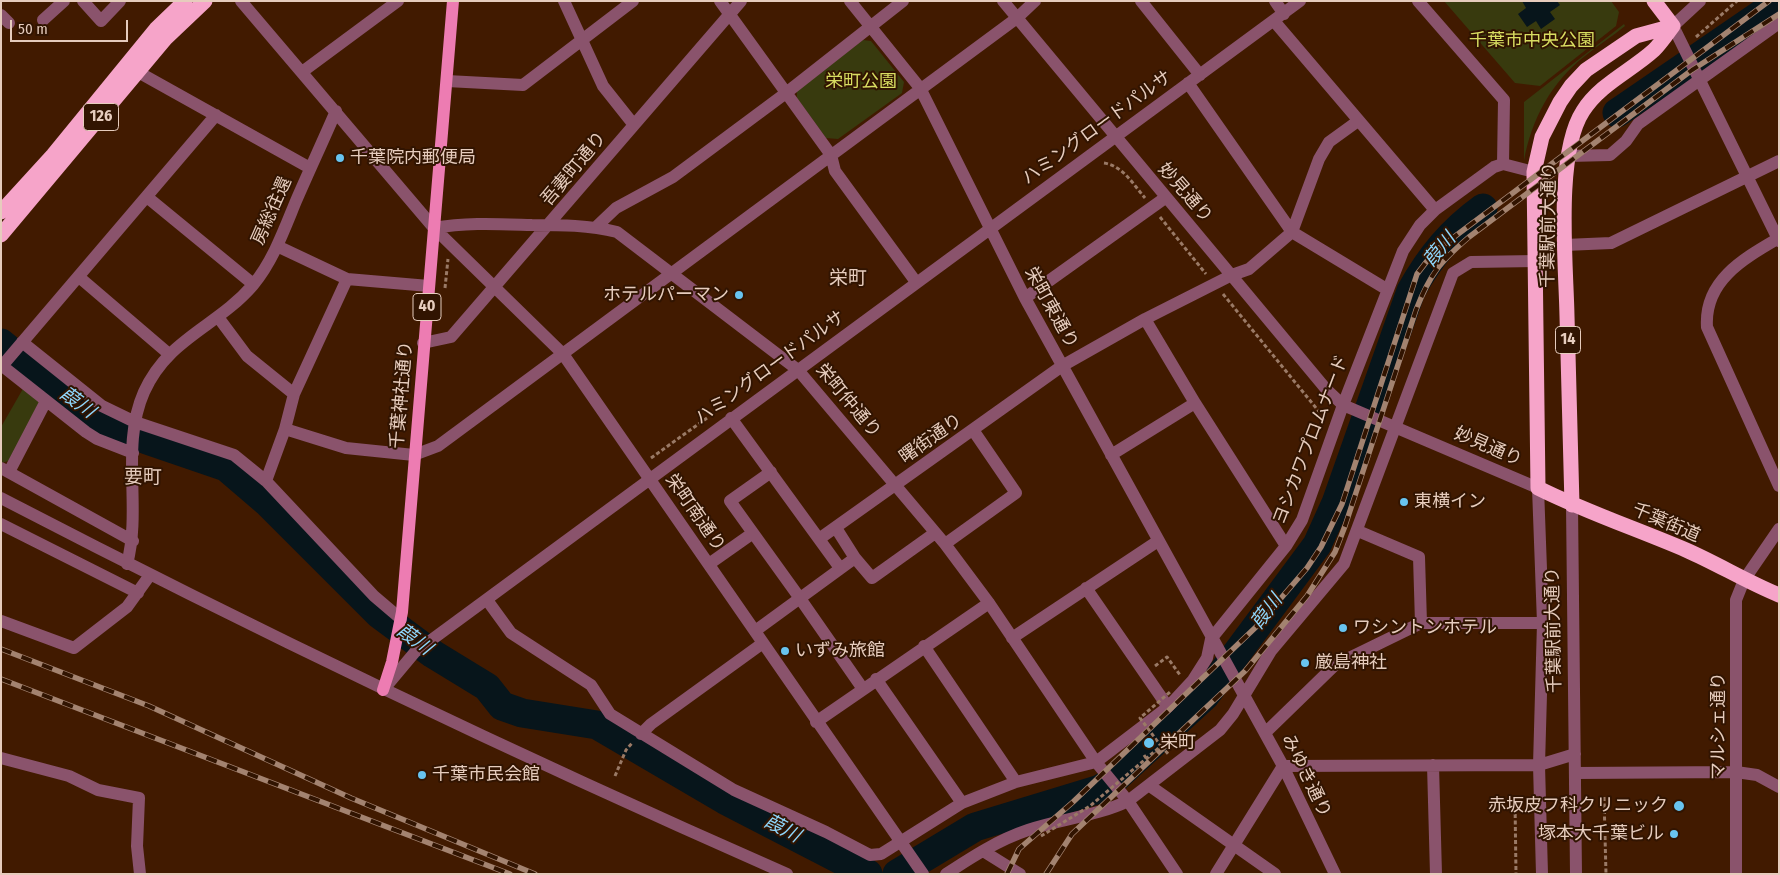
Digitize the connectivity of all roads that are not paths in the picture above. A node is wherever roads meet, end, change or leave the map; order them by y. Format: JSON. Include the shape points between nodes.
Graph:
{"nodes":[{"id":1,"x":64,"y":1,"type":"edge"},
{"id":2,"x":83,"y":1,"type":"edge"},
{"id":3,"x":120,"y":1,"type":"edge"},
{"id":4,"x":185,"y":1,"type":"edge"},
{"id":5,"x":204,"y":1,"type":"edge"},
{"id":6,"x":241,"y":1,"type":"edge"},
{"id":7,"x":398,"y":1,"type":"edge"},
{"id":8,"x":453,"y":1,"type":"edge"},
{"id":9,"x":564,"y":1,"type":"edge"},
{"id":10,"x":633,"y":1,"type":"edge"},
{"id":11,"x":720,"y":1,"type":"edge"},
{"id":12,"x":741,"y":1,"type":"edge"},
{"id":13,"x":850,"y":1,"type":"edge"},
{"id":14,"x":903,"y":1,"type":"edge"},
{"id":15,"x":1003,"y":1,"type":"edge"},
{"id":16,"x":1035,"y":1,"type":"edge"},
{"id":17,"x":1141,"y":1,"type":"edge"},
{"id":18,"x":1275,"y":1,"type":"edge"},
{"id":19,"x":1300,"y":1,"type":"edge"},
{"id":20,"x":1418,"y":1,"type":"edge"},
{"id":21,"x":1654,"y":1,"type":"edge"},
{"id":22,"x":1700,"y":1,"type":"edge"},
{"id":23,"x":730,"y":14,"type":"junction"},
{"id":24,"x":1279,"y":17,"type":"junction"},
{"id":25,"x":1017,"y":18,"type":"junction"},
{"id":26,"x":44,"y":20,"type":"dead end"},
{"id":27,"x":1779,"y":23,"type":"edge"},
{"id":28,"x":871,"y":26,"type":"junction"},
{"id":29,"x":1673,"y":26,"type":"junction"},
{"id":30,"x":581,"y":41,"type":"junction"},
{"id":31,"x":138,"y":72,"type":"junction"},
{"id":32,"x":302,"y":72,"type":"junction"},
{"id":33,"x":1200,"y":74,"type":"junction"},
{"id":34,"x":1699,"y":75,"type":"junction"},
{"id":35,"x":447,"y":81,"type":"junction"},
{"id":36,"x":1188,"y":83,"type":"junction"},
{"id":37,"x":920,"y":88,"type":"junction"},
{"id":38,"x":786,"y":93,"type":"junction"},
{"id":39,"x":336,"y":111,"type":"junction"},
{"id":40,"x":216,"y":115,"type":"junction"},
{"id":41,"x":1358,"y":121,"type":"junction"},
{"id":42,"x":634,"y":125,"type":"junction"},
{"id":43,"x":1116,"y":139,"type":"junction"},
{"id":44,"x":830,"y":155,"type":"junction"},
{"id":45,"x":1568,"y":156,"type":"junction"},
{"id":46,"x":1779,"y":162,"type":"edge"},
{"id":47,"x":1503,"y":164,"type":"junction"},
{"id":48,"x":310,"y":168,"type":"junction"},
{"id":49,"x":1534,"y":172,"type":"junction"},
{"id":50,"x":1748,"y":175,"type":"junction"},
{"id":51,"x":147,"y":197,"type":"junction"},
{"id":52,"x":1165,"y":198,"type":"junction"},
{"id":53,"x":1435,"y":210,"type":"junction"},
{"id":54,"x":1,"y":212,"type":"edge"},
{"id":55,"x":549,"y":225,"type":"junction"},
{"id":56,"x":596,"y":226,"type":"junction"},
{"id":57,"x":434,"y":228,"type":"junction"},
{"id":58,"x":989,"y":229,"type":"junction"},
{"id":59,"x":1292,"y":232,"type":"junction"},
{"id":60,"x":1,"y":236,"type":"edge"},
{"id":61,"x":1778,"y":239,"type":"edge"},
{"id":62,"x":1566,"y":245,"type":"junction"},
{"id":63,"x":277,"y":246,"type":"junction"},
{"id":64,"x":1536,"y":261,"type":"junction"},
{"id":65,"x":672,"y":274,"type":"junction"},
{"id":66,"x":1232,"y":275,"type":"junction"},
{"id":67,"x":79,"y":277,"type":"junction"},
{"id":68,"x":347,"y":279,"type":"junction"},
{"id":69,"x":916,"y":282,"type":"junction"},
{"id":70,"x":253,"y":284,"type":"junction"},
{"id":71,"x":429,"y":286,"type":"junction"},
{"id":72,"x":495,"y":287,"type":"junction"},
{"id":73,"x":1388,"y":290,"type":"junction"},
{"id":74,"x":1025,"y":298,"type":"junction"},
{"id":75,"x":218,"y":316,"type":"junction"},
{"id":76,"x":1145,"y":319,"type":"junction"},
{"id":77,"x":22,"y":342,"type":"junction"},
{"id":78,"x":423,"y":343,"type":"junction"},
{"id":79,"x":169,"y":354,"type":"junction"},
{"id":80,"x":563,"y":354,"type":"junction"},
{"id":81,"x":2,"y":365,"type":"edge"},
{"id":82,"x":1062,"y":366,"type":"junction"},
{"id":83,"x":798,"y":370,"type":"junction"},
{"id":84,"x":294,"y":394,"type":"junction"},
{"id":85,"x":46,"y":400,"type":"junction"},
{"id":86,"x":1195,"y":403,"type":"junction"},
{"id":87,"x":1343,"y":406,"type":"junction"},
{"id":88,"x":731,"y":418,"type":"junction"},
{"id":89,"x":135,"y":424,"type":"junction"},
{"id":90,"x":1396,"y":427,"type":"junction"},
{"id":91,"x":285,"y":429,"type":"junction"},
{"id":92,"x":973,"y":430,"type":"junction"},
{"id":93,"x":133,"y":449,"type":"junction"},
{"id":94,"x":414,"y":455,"type":"junction"},
{"id":95,"x":1111,"y":455,"type":"junction"},
{"id":96,"x":5,"y":470,"type":"edge"},
{"id":97,"x":771,"y":472,"type":"junction"},
{"id":98,"x":650,"y":478,"type":"junction"},
{"id":99,"x":266,"y":481,"type":"junction"},
{"id":100,"x":896,"y":485,"type":"junction"},
{"id":101,"x":1779,"y":486,"type":"edge"},
{"id":102,"x":1538,"y":488,"type":"junction"},
{"id":103,"x":1,"y":498,"type":"edge"},
{"id":104,"x":1572,"y":505,"type":"junction"},
{"id":105,"x":1,"y":524,"type":"edge"},
{"id":106,"x":836,"y":528,"type":"junction"},
{"id":107,"x":1779,"y":529,"type":"edge"},
{"id":108,"x":1358,"y":531,"type":"junction"},
{"id":109,"x":753,"y":533,"type":"junction"},
{"id":110,"x":936,"y":534,"type":"junction"},
{"id":111,"x":819,"y":539,"type":"junction"},
{"id":112,"x":133,"y":541,"type":"junction"},
{"id":113,"x":1158,"y":541,"type":"junction"},
{"id":114,"x":945,"y":544,"type":"junction"},
{"id":115,"x":1286,"y":546,"type":"junction"},
{"id":116,"x":855,"y":558,"type":"junction"},
{"id":117,"x":127,"y":564,"type":"junction"},
{"id":118,"x":709,"y":564,"type":"junction"},
{"id":119,"x":840,"y":568,"type":"junction"},
{"id":120,"x":150,"y":575,"type":"junction"},
{"id":121,"x":1744,"y":580,"type":"junction"},
{"id":122,"x":1086,"y":588,"type":"junction"},
{"id":123,"x":138,"y":593,"type":"junction"},
{"id":124,"x":1779,"y":595,"type":"edge"},
{"id":125,"x":800,"y":596,"type":"junction"},
{"id":126,"x":487,"y":600,"type":"junction"},
{"id":127,"x":989,"y":603,"type":"junction"},
{"id":128,"x":401,"y":616,"type":"junction"},
{"id":129,"x":1,"y":621,"type":"edge"},
{"id":130,"x":1421,"y":623,"type":"junction"},
{"id":131,"x":1543,"y":623,"type":"junction"},
{"id":132,"x":755,"y":631,"type":"junction"},
{"id":133,"x":1012,"y":638,"type":"junction"},
{"id":134,"x":1211,"y":638,"type":"junction"},
{"id":135,"x":763,"y":643,"type":"junction"},
{"id":136,"x":924,"y":646,"type":"junction"},
{"id":137,"x":1222,"y":657,"type":"joint"},
{"id":138,"x":876,"y":680,"type":"junction"},
{"id":139,"x":383,"y":690,"type":"junction"},
{"id":140,"x":863,"y":690,"type":"junction"},
{"id":141,"x":1244,"y":695,"type":"junction"},
{"id":142,"x":1168,"y":707,"type":"junction"},
{"id":143,"x":816,"y":722,"type":"junction"},
{"id":144,"x":1265,"y":733,"type":"junction"},
{"id":145,"x":641,"y":734,"type":"junction"},
{"id":146,"x":1575,"y":754,"type":"junction"},
{"id":147,"x":1,"y":758,"type":"edge"},
{"id":148,"x":1433,"y":765,"type":"junction"},
{"id":149,"x":1539,"y":765,"type":"junction"},
{"id":150,"x":1283,"y":766,"type":"junction"},
{"id":151,"x":1100,"y":767,"type":"junction"},
{"id":152,"x":1736,"y":772,"type":"junction"},
{"id":153,"x":1575,"y":773,"type":"junction"},
{"id":154,"x":1016,"y":782,"type":"junction"},
{"id":155,"x":1150,"y":786,"type":"junction"},
{"id":156,"x":1779,"y":787,"type":"edge"},
{"id":157,"x":1128,"y":801,"type":"junction"},
{"id":158,"x":962,"y":803,"type":"junction"},
{"id":159,"x":900,"y":841,"type":"junction"},
{"id":160,"x":1234,"y":844,"type":"junction"},
{"id":161,"x":983,"y":851,"type":"junction"},
{"id":162,"x":922,"y":872,"type":"edge"},
{"id":163,"x":140,"y":874,"type":"edge"},
{"id":164,"x":787,"y":874,"type":"edge"},
{"id":165,"x":946,"y":874,"type":"edge"},
{"id":166,"x":1020,"y":874,"type":"edge"},
{"id":167,"x":1177,"y":874,"type":"edge"},
{"id":168,"x":1216,"y":874,"type":"edge"},
{"id":169,"x":1275,"y":874,"type":"edge"},
{"id":170,"x":1334,"y":874,"type":"edge"},
{"id":171,"x":1436,"y":874,"type":"edge"},
{"id":172,"x":1542,"y":874,"type":"edge"},
{"id":173,"x":1576,"y":874,"type":"edge"},
{"id":174,"x":1736,"y":874,"type":"edge"}],
"edges":[{"from":1,"to":26,"type":"street"},
{"from":2,"to":3,"type":"street","via":[[101,21]]},
{"from":4,"to":54,"type":"highway","number":"126","via":[[156,29],[53,155]]},
{"from":5,"to":31,"type":"highway","number":"126","via":[[166,38]]},
{"from":6,"to":32,"type":"street"},
{"from":7,"to":32,"type":"street"},
{"from":8,"to":35,"type":"main road","name":"千葉神社通り","number":"40"},
{"from":9,"to":30,"type":"street"},
{"from":10,"to":30,"type":"street"},
{"from":11,"to":23,"type":"street"},
{"from":12,"to":23,"type":"street","name":"吾妻町通り"},
{"from":13,"to":28,"type":"street","name":"栄町東通り"},
{"from":14,"to":28,"type":"street"},
{"from":15,"to":25,"type":"street","name":"妙見通り"},
{"from":16,"to":25,"type":"street"},
{"from":17,"to":33,"type":"street"},
{"from":18,"to":24,"type":"street"},
{"from":19,"to":24,"type":"street","name":"ハミングロードパルサ"},
{"from":20,"to":47,"type":"street","via":[[1504,100]]},
{"from":21,"to":29,"type":"highway"},
{"from":22,"to":29,"type":"street"},
{"from":23,"to":38,"type":"street"},
{"from":23,"to":42,"type":"street","name":"吾妻町通り"},
{"from":24,"to":33,"type":"street","name":"ハミングロードパルサ"},
{"from":24,"to":41,"type":"street"},
{"from":25,"to":37,"type":"street"},
{"from":25,"to":43,"type":"street","name":"妙見通り"},
{"from":27,"to":34,"type":"street"},
{"from":28,"to":37,"type":"street","name":"栄町東通り"},
{"from":28,"to":38,"type":"street"},
{"from":29,"to":34,"type":"street"},
{"from":29,"to":45,"type":"highway","name":"千葉駅前大通り","number":"14","via":[[1656,48],[1596,94],[1582,112],[1572,134]]},
{"from":29,"to":49,"type":"highway","name":"千葉駅前大通り","number":"14","via":[[1636,36],[1586,70],[1560,102],[1542,137]]},
{"from":30,"to":35,"type":"street","via":[[523,85]]},
{"from":30,"to":42,"type":"street","via":[[603,86]]},
{"from":31,"to":40,"type":"street"},
{"from":31,"to":60,"type":"highway","number":"126"},
{"from":32,"to":39,"type":"street"},
{"from":33,"to":36,"type":"street","name":"ハミングロードパルサ"},
{"from":34,"to":45,"type":"street","via":[[1638,124],[1610,156]]},
{"from":34,"to":50,"type":"street"},
{"from":35,"to":57,"type":"main road","name":"千葉神社通り","number":"40"},
{"from":36,"to":43,"type":"street","name":"ハミングロードパルサ"},
{"from":36,"to":59,"type":"street"},
{"from":37,"to":44,"type":"street"},
{"from":37,"to":58,"type":"street","name":"栄町東通り"},
{"from":38,"to":44,"type":"street"},
{"from":38,"to":56,"type":"street","via":[[673,177],[616,208]]},
{"from":39,"to":48,"type":"street","name":"房総往還"},
{"from":39,"to":57,"type":"street","name":"栄町南通り"},
{"from":40,"to":48,"type":"street"},
{"from":40,"to":51,"type":"street"},
{"from":41,"to":53,"type":"street"},
{"from":41,"to":59,"type":"street","via":[[1329,142],[1319,159]]},
{"from":42,"to":55,"type":"street","name":"吾妻町通り"},
{"from":43,"to":52,"type":"street","name":"妙見通り"},
{"from":43,"to":58,"type":"street","name":"ハミングロードパルサ"},
{"from":44,"to":65,"type":"street"},
{"from":44,"to":69,"type":"street","via":[[836,171]]},
{"from":45,"to":62,"type":"highway","name":"千葉駅前大通り","number":"14","via":[[1565,176]]},
{"from":46,"to":50,"type":"street"},
{"from":47,"to":49,"type":"street"},
{"from":47,"to":53,"type":"street","name":"ヨシカワプロムナード","via":[[1494,167]]},
{"from":48,"to":63,"type":"street","name":"房総往還"},
{"from":49,"to":64,"type":"highway","name":"千葉駅前大通り","number":"14"},
{"from":50,"to":61,"type":"street"},
{"from":50,"to":62,"type":"street","via":[[1611,243]]},
{"from":51,"to":67,"type":"street"},
{"from":51,"to":70,"type":"street"},
{"from":52,"to":66,"type":"street","name":"妙見通り"},
{"from":52,"to":74,"type":"street"},
{"from":53,"to":73,"type":"street","name":"ヨシカワプロムナード","via":[[1420,225],[1403,251]]},
{"from":55,"to":56,"type":"street","name":"栄町仲通り"},
{"from":55,"to":57,"type":"street","name":"栄町仲通り","via":[[461,223]]},
{"from":55,"to":72,"type":"street","name":"吾妻町通り"},
{"from":56,"to":65,"type":"street","name":"栄町仲通り","via":[[617,232]]},
{"from":57,"to":71,"type":"main road","name":"千葉神社通り","number":"40"},
{"from":57,"to":72,"type":"street","name":"栄町南通り"},
{"from":58,"to":69,"type":"street","name":"ハミングロードパルサ"},
{"from":58,"to":74,"type":"street","name":"栄町東通り"},
{"from":59,"to":66,"type":"street","name":"曙街通り","via":[[1249,269]]},
{"from":59,"to":73,"type":"street"},
{"from":61,"to":101,"type":"street","via":[[1717,284],[1706,314],[1707,327]]},
{"from":62,"to":104,"type":"highway","name":"千葉駅前大通り","number":"14"},
{"from":63,"to":68,"type":"street"},
{"from":63,"to":70,"type":"street","name":"房総往還"},
{"from":64,"to":90,"type":"street","via":[[1471,262],[1453,273]]},
{"from":64,"to":102,"type":"highway","name":"千葉駅前大通り","number":"14"},
{"from":65,"to":80,"type":"street"},
{"from":65,"to":83,"type":"street","name":"栄町仲通り"},
{"from":66,"to":76,"type":"street","name":"曙街通り"},
{"from":66,"to":87,"type":"street","name":"妙見通り"},
{"from":67,"to":77,"type":"street"},
{"from":67,"to":79,"type":"street"},
{"from":68,"to":71,"type":"street"},
{"from":68,"to":84,"type":"street"},
{"from":69,"to":83,"type":"street","name":"ハミングロードパルサ"},
{"from":70,"to":75,"type":"street","name":"房総往還"},
{"from":71,"to":78,"type":"main road","name":"千葉神社通り","number":"40"},
{"from":72,"to":78,"type":"street","name":"吾妻町通り","via":[[451,337]]},
{"from":72,"to":80,"type":"street","name":"栄町南通り"},
{"from":73,"to":87,"type":"street","name":"ヨシカワプロムナード"},
{"from":74,"to":82,"type":"street","name":"栄町東通り"},
{"from":75,"to":79,"type":"street","name":"房総往還"},
{"from":75,"to":84,"type":"street","via":[[247,356]]},
{"from":76,"to":82,"type":"street","name":"曙街通り"},
{"from":76,"to":86,"type":"street"},
{"from":77,"to":81,"type":"street"},
{"from":77,"to":89,"type":"street","via":[[102,406]]},
{"from":78,"to":94,"type":"main road","name":"千葉神社通り","number":"40"},
{"from":79,"to":89,"type":"street","name":"房総往還","via":[[155,370],[143,394]]},
{"from":80,"to":94,"type":"street","via":[[438,446]]},
{"from":80,"to":98,"type":"street","name":"栄町南通り"},
{"from":81,"to":85,"type":"street"},
{"from":82,"to":92,"type":"street","name":"曙街通り"},
{"from":82,"to":95,"type":"street","name":"栄町東通り"},
{"from":83,"to":88,"type":"street","name":"ハミングロードパルサ"},
{"from":83,"to":100,"type":"street","name":"栄町仲通り"},
{"from":84,"to":91,"type":"street"},
{"from":85,"to":93,"type":"street","via":[[97,439]]},
{"from":85,"to":96,"type":"street"},
{"from":86,"to":95,"type":"street"},
{"from":86,"to":115,"type":"street"},
{"from":87,"to":90,"type":"street","name":"妙見通り"},
{"from":87,"to":115,"type":"street","name":"ヨシカワプロムナード","via":[[1302,520]]},
{"from":88,"to":97,"type":"street"},
{"from":88,"to":98,"type":"street","name":"ハミングロードパルサ"},
{"from":89,"to":93,"type":"street","name":"房総往還"},
{"from":89,"to":99,"type":"street","via":[[234,456]]},
{"from":90,"to":102,"type":"street","name":"妙見通り"},
{"from":90,"to":108,"type":"street"},
{"from":91,"to":94,"type":"street","via":[[346,448]]},
{"from":91,"to":99,"type":"street"},
{"from":92,"to":100,"type":"street","name":"曙街通り"},
{"from":92,"to":114,"type":"street","via":[[1016,493]]},
{"from":93,"to":112,"type":"street"},
{"from":94,"to":128,"type":"main road","name":"千葉神社通り","number":"40"},
{"from":95,"to":113,"type":"street","name":"栄町東通り"},
{"from":96,"to":112,"type":"street"},
{"from":97,"to":109,"type":"street","via":[[730,501]]},
{"from":97,"to":111,"type":"street"},
{"from":98,"to":118,"type":"street","name":"栄町南通り"},
{"from":98,"to":126,"type":"street","name":"ハミングロードパルサ"},
{"from":99,"to":128,"type":"street","via":[[382,604]]},
{"from":100,"to":106,"type":"street","name":"曙街通り"},
{"from":100,"to":110,"type":"street","name":"栄町仲通り"},
{"from":102,"to":104,"type":"highway","name":"千葉街道"},
{"from":102,"to":131,"type":"street","name":"千葉駅前大通り"},
{"from":103,"to":117,"type":"street"},
{"from":104,"to":121,"type":"highway","name":"千葉街道","via":[[1688,551]]},
{"from":104,"to":146,"type":"street","name":"千葉駅前大通り"},
{"from":105,"to":123,"type":"street"},
{"from":106,"to":111,"type":"street","name":"曙街通り"},
{"from":106,"to":116,"type":"street"},
{"from":107,"to":121,"type":"street","name":"マルシェ通り"},
{"from":108,"to":130,"type":"street","via":[[1418,557]]},
{"from":108,"to":141,"type":"street","via":[[1344,564],[1271,651]]},
{"from":109,"to":118,"type":"street"},
{"from":109,"to":125,"type":"street"},
{"from":110,"to":114,"type":"street","name":"栄町仲通り"},
{"from":110,"to":116,"type":"street","via":[[872,578]]},
{"from":111,"to":119,"type":"street"},
{"from":112,"to":117,"type":"street"},
{"from":113,"to":122,"type":"street"},
{"from":113,"to":134,"type":"street","name":"栄町東通り"},
{"from":114,"to":127,"type":"street","name":"栄町仲通り"},
{"from":115,"to":134,"type":"street","name":"ヨシカワプロムナード"},
{"from":116,"to":119,"type":"street"},
{"from":117,"to":120,"type":"street"},
{"from":118,"to":132,"type":"street","name":"栄町南通り"},
{"from":119,"to":125,"type":"street"},
{"from":120,"to":123,"type":"street"},
{"from":120,"to":139,"type":"street"},
{"from":121,"to":124,"type":"highway","name":"千葉街道"},
{"from":121,"to":152,"type":"street","name":"マルシェ通り","via":[[1736,600]]},
{"from":122,"to":133,"type":"street"},
{"from":122,"to":142,"type":"street"},
{"from":123,"to":129,"type":"street","via":[[127,607],[74,648]]},
{"from":125,"to":132,"type":"street"},
{"from":125,"to":140,"type":"street"},
{"from":126,"to":139,"type":"street","name":"ハミングロードパルサ","via":[[415,652]]},
{"from":126,"to":145,"type":"street","via":[[511,633],[591,685],[610,714]]},
{"from":127,"to":133,"type":"street","name":"栄町仲通り"},
{"from":127,"to":136,"type":"street"},
{"from":128,"to":139,"type":"main road","number":"40"},
{"from":130,"to":131,"type":"street"},
{"from":130,"to":144,"type":"street","via":[[1335,665]]},
{"from":131,"to":149,"type":"street","name":"千葉駅前大通り"},
{"from":132,"to":135,"type":"street","name":"栄町南通り"},
{"from":133,"to":151,"type":"street","name":"栄町仲通り"},
{"from":134,"to":137,"type":"street","name":"栄町東通り"},
{"from":134,"to":142,"type":"street","name":"ヨシカワプロムナード","via":[[1207,658],[1193,680]]},
{"from":135,"to":143,"type":"street","name":"栄町南通り"},
{"from":135,"to":145,"type":"street"},
{"from":136,"to":138,"type":"street"},
{"from":136,"to":154,"type":"street"},
{"from":137,"to":141,"type":"street","name":"みゆき通り"},
{"from":138,"to":140,"type":"street"},
{"from":138,"to":158,"type":"street"},
{"from":139,"to":164,"type":"street"},
{"from":140,"to":143,"type":"street"},
{"from":141,"to":144,"type":"street","name":"みゆき通り"},
{"from":141,"to":155,"type":"street","via":[[1220,730]]},
{"from":142,"to":151,"type":"street","name":"ヨシカワプロムナード"},
{"from":143,"to":159,"type":"street","name":"栄町南通り"},
{"from":144,"to":150,"type":"street","name":"みゆき通り"},
{"from":145,"to":159,"type":"street","name":"ヨシカワプロムナード","via":[[734,790],[870,855],[881,854]]},
{"from":146,"to":149,"type":"street"},
{"from":146,"to":153,"type":"street","name":"千葉駅前大通り"},
{"from":147,"to":163,"type":"street","via":[[68,776],[98,790],[139,798],[137,846]]},
{"from":148,"to":149,"type":"street"},
{"from":148,"to":150,"type":"street"},
{"from":148,"to":171,"type":"street"},
{"from":149,"to":172,"type":"street","name":"千葉駅前大通り"},
{"from":150,"to":160,"type":"street"},
{"from":150,"to":170,"type":"street","name":"みゆき通り"},
{"from":151,"to":154,"type":"street","name":"ヨシカワプロムナード"},
{"from":151,"to":157,"type":"street","name":"栄町仲通り"},
{"from":152,"to":153,"type":"street"},
{"from":152,"to":156,"type":"street","via":[[1757,775]]},
{"from":152,"to":174,"type":"street","name":"マルシェ通り"},
{"from":153,"to":173,"type":"street","name":"千葉駅前大通り"},
{"from":154,"to":158,"type":"street","name":"ヨシカワプロムナード"},
{"from":155,"to":157,"type":"street"},
{"from":155,"to":160,"type":"street"},
{"from":157,"to":161,"type":"street","via":[[1028,830]]},
{"from":157,"to":167,"type":"street","name":"栄町仲通り"},
{"from":158,"to":159,"type":"street","name":"ヨシカワプロムナード"},
{"from":159,"to":162,"type":"street","name":"栄町南通り"},
{"from":160,"to":168,"type":"street"},
{"from":160,"to":169,"type":"street"},
{"from":161,"to":165,"type":"street"},
{"from":161,"to":166,"type":"street"}]}
